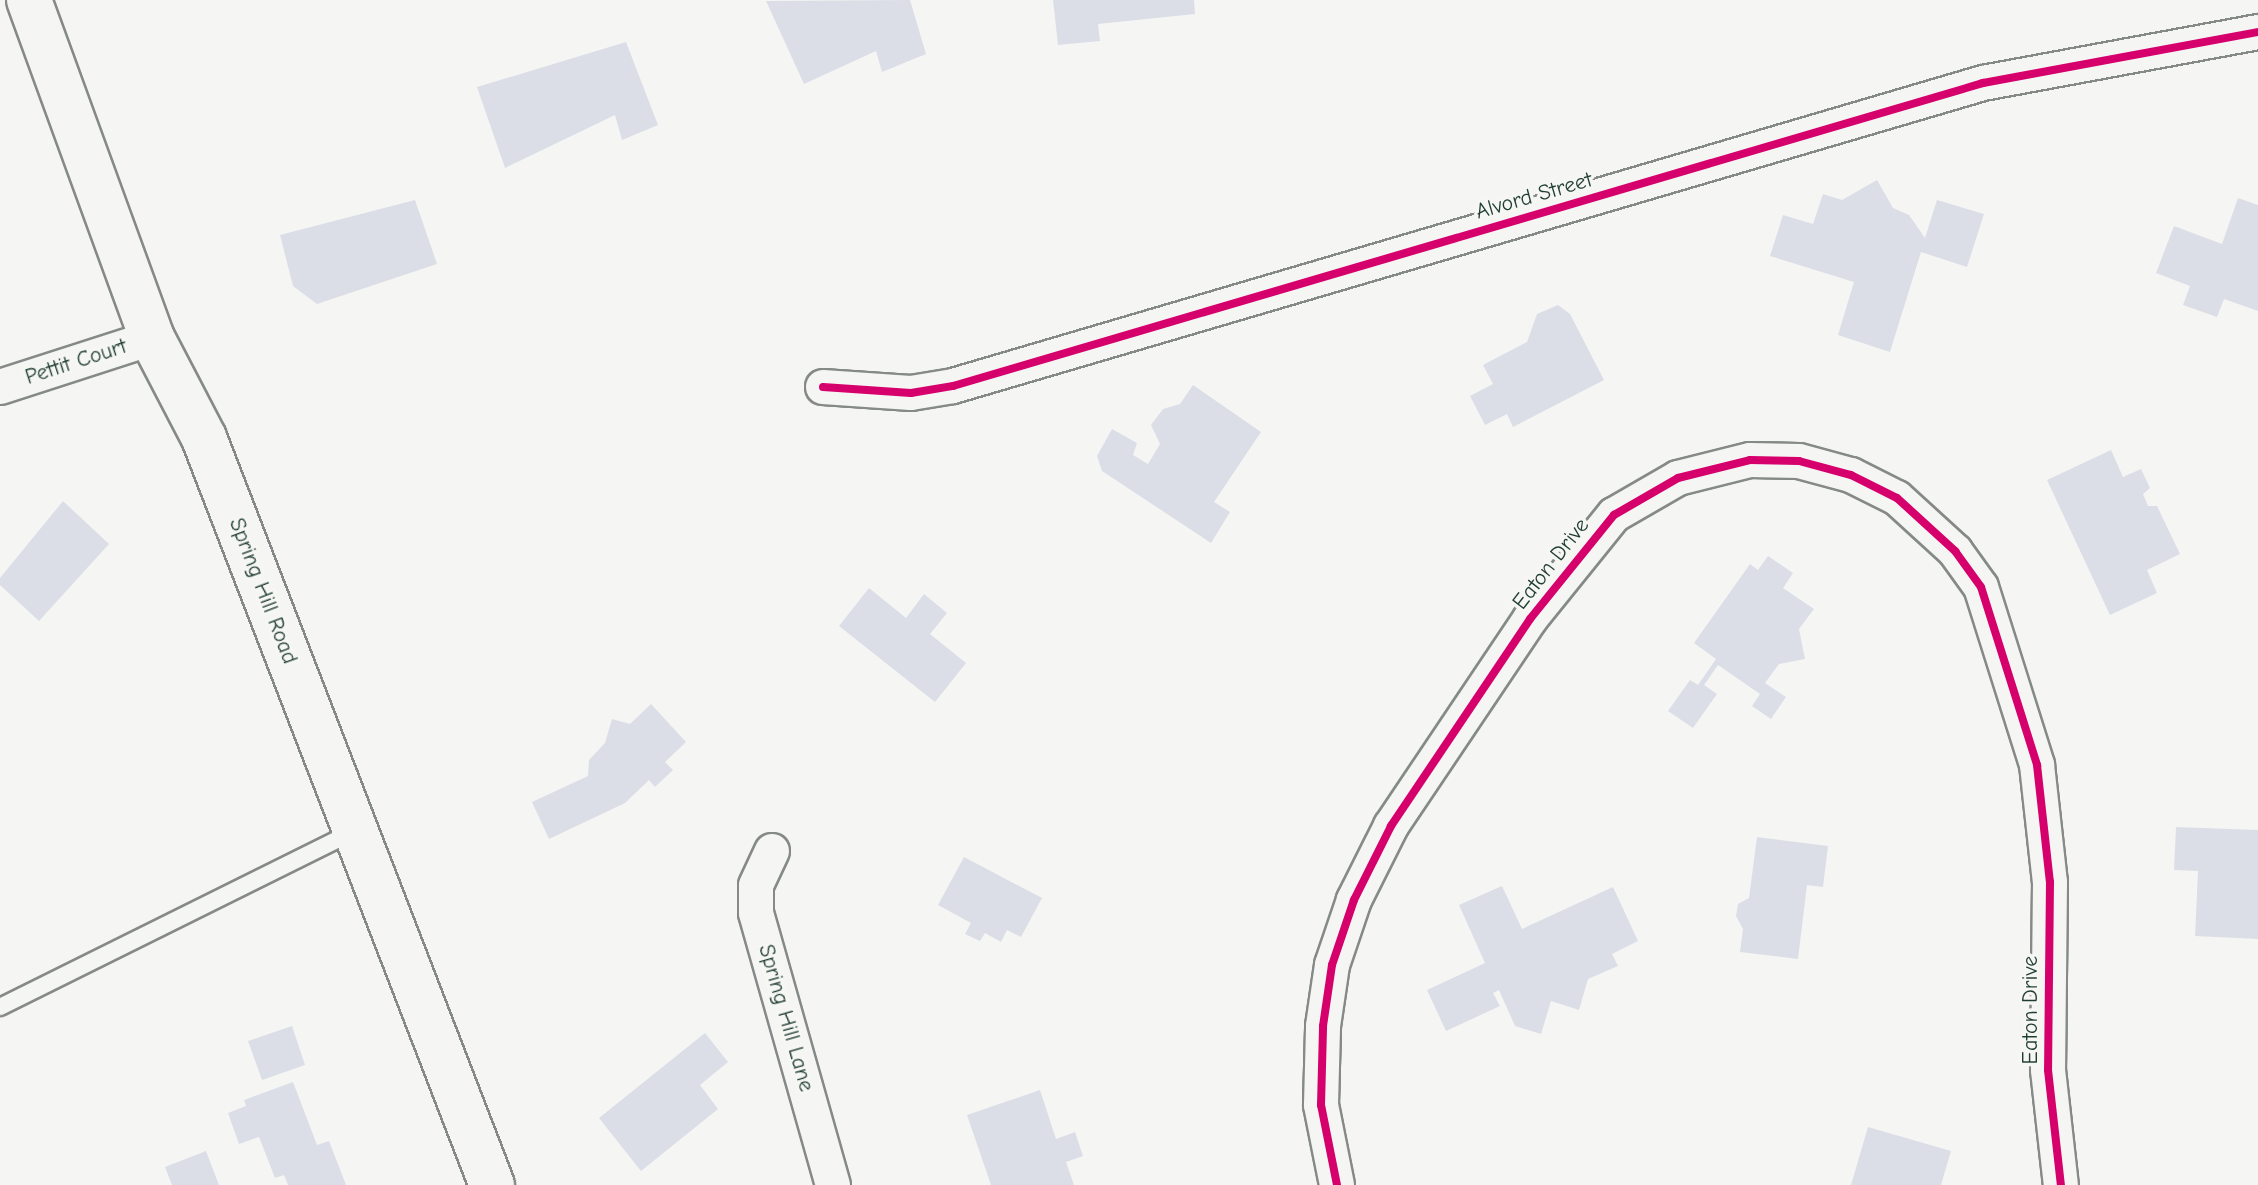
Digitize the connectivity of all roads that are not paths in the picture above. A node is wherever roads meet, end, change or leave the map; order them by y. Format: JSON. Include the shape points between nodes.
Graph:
{"nodes":[{"id":1,"x":29,"y":0,"type":"edge"},
{"id":2,"x":2258,"y":32,"type":"edge"},
{"id":3,"x":152,"y":338,"type":"junction"},
{"id":4,"x":0,"y":387,"type":"edge"},
{"id":5,"x":823,"y":387,"type":"dead end"},
{"id":6,"x":355,"y":831,"type":"junction"},
{"id":7,"x":772,"y":851,"type":"dead end"},
{"id":8,"x":0,"y":1007,"type":"edge"},
{"id":9,"x":492,"y":1185,"type":"edge"},
{"id":10,"x":833,"y":1185,"type":"edge"},
{"id":11,"x":1337,"y":1185,"type":"edge"},
{"id":12,"x":2061,"y":1185,"type":"edge"}],
"edges":[{"from":1,"to":3,"type":"main road","name":"Spring Hill Road"},
{"from":2,"to":5,"type":"street","name":"Alvord Street","via":[[1983,83],[953,386],[911,393]]},
{"from":3,"to":4,"type":"street","name":"Pettit Court"},
{"from":3,"to":6,"type":"main road","name":"Spring Hill Road","via":[[204,438]]},
{"from":6,"to":8,"type":"lane"},
{"from":6,"to":9,"type":"main road","name":"Spring Hill Road"},
{"from":7,"to":10,"type":"street","name":"Spring Hill Lane","via":[[756,886],[756,913]]},
{"from":11,"to":12,"type":"street","name":"Eaton Drive","via":[[1321,1105],[1330,980],[1354,900],[1391,826],[1530,619],[1614,515],[1678,478],[1750,460],[1799,461],[1851,475],[1897,498],[1955,551],[1981,587],[2037,765],[2050,882],[2048,1070]]}]}
